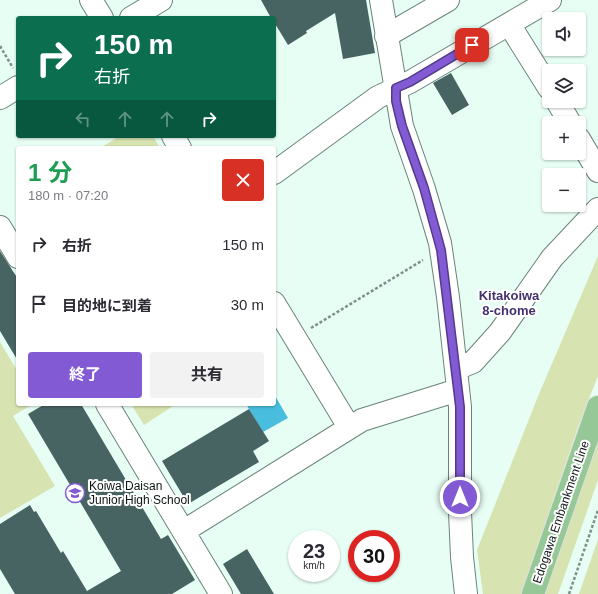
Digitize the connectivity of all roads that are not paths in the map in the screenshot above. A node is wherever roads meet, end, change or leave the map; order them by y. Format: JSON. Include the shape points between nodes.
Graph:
{"nodes":[{"id":1,"x":91,"y":0,"type":"edge"},
{"id":2,"x":161,"y":0,"type":"edge"},
{"id":3,"x":381,"y":0,"type":"edge"},
{"id":4,"x":448,"y":0,"type":"edge"},
{"id":5,"x":550,"y":0,"type":"edge"},
{"id":6,"x":101,"y":16,"type":"edge"},
{"id":7,"x":134,"y":16,"type":"edge"},
{"id":8,"x":509,"y":24,"type":"junction"},
{"id":9,"x":386,"y":36,"type":"junction"},
{"id":10,"x":542,"y":77,"type":"edge"},
{"id":11,"x":16,"y":78,"type":"edge"},
{"id":12,"x":396,"y":88,"type":"junction"},
{"id":13,"x":0,"y":98,"type":"edge"},
{"id":14,"x":586,"y":151,"type":"edge"},
{"id":15,"x":598,"y":171,"type":"edge"},
{"id":16,"x":276,"y":172,"type":"edge"},
{"id":17,"x":598,"y":209,"type":"edge"},
{"id":18,"x":0,"y":227,"type":"edge"},
{"id":19,"x":16,"y":254,"type":"edge"},
{"id":20,"x":276,"y":306,"type":"edge"},
{"id":21,"x":457,"y":379,"type":"junction"},
{"id":22,"x":108,"y":406,"type":"edge"},
{"id":23,"x":598,"y":406,"type":"edge"},
{"id":24,"x":349,"y":427,"type":"junction"},
{"id":25,"x":184,"y":531,"type":"junction"},
{"id":26,"x":222,"y":594,"type":"edge"},
{"id":27,"x":466,"y":594,"type":"edge"},
{"id":28,"x":533,"y":594,"type":"edge"}],
"edges":[{"from":1,"to":6,"type":"street"},
{"from":2,"to":7,"type":"street"},
{"from":3,"to":9,"type":"street"},
{"from":4,"to":9,"type":"street"},
{"from":5,"to":8,"type":"street"},
{"from":8,"to":10,"type":"street"},
{"from":8,"to":12,"type":"street"},
{"from":9,"to":12,"type":"street"},
{"from":11,"to":13,"type":"street"},
{"from":12,"to":16,"type":"street","via":[[378,97]]},
{"from":12,"to":21,"type":"street","via":[[396,101],[402,126],[424,188],[441,250]]},
{"from":14,"to":15,"type":"street"},
{"from":17,"to":21,"type":"street","via":[[552,258],[500,332]]},
{"from":18,"to":19,"type":"street"},
{"from":20,"to":24,"type":"street"},
{"from":21,"to":24,"type":"street"},
{"from":21,"to":27,"type":"street","via":[[460,407],[460,520]]},
{"from":22,"to":25,"type":"street"},
{"from":23,"to":28,"type":"main road","name":"Edogawa Embankment Line"},
{"from":24,"to":25,"type":"street"},
{"from":25,"to":26,"type":"street"}]}
